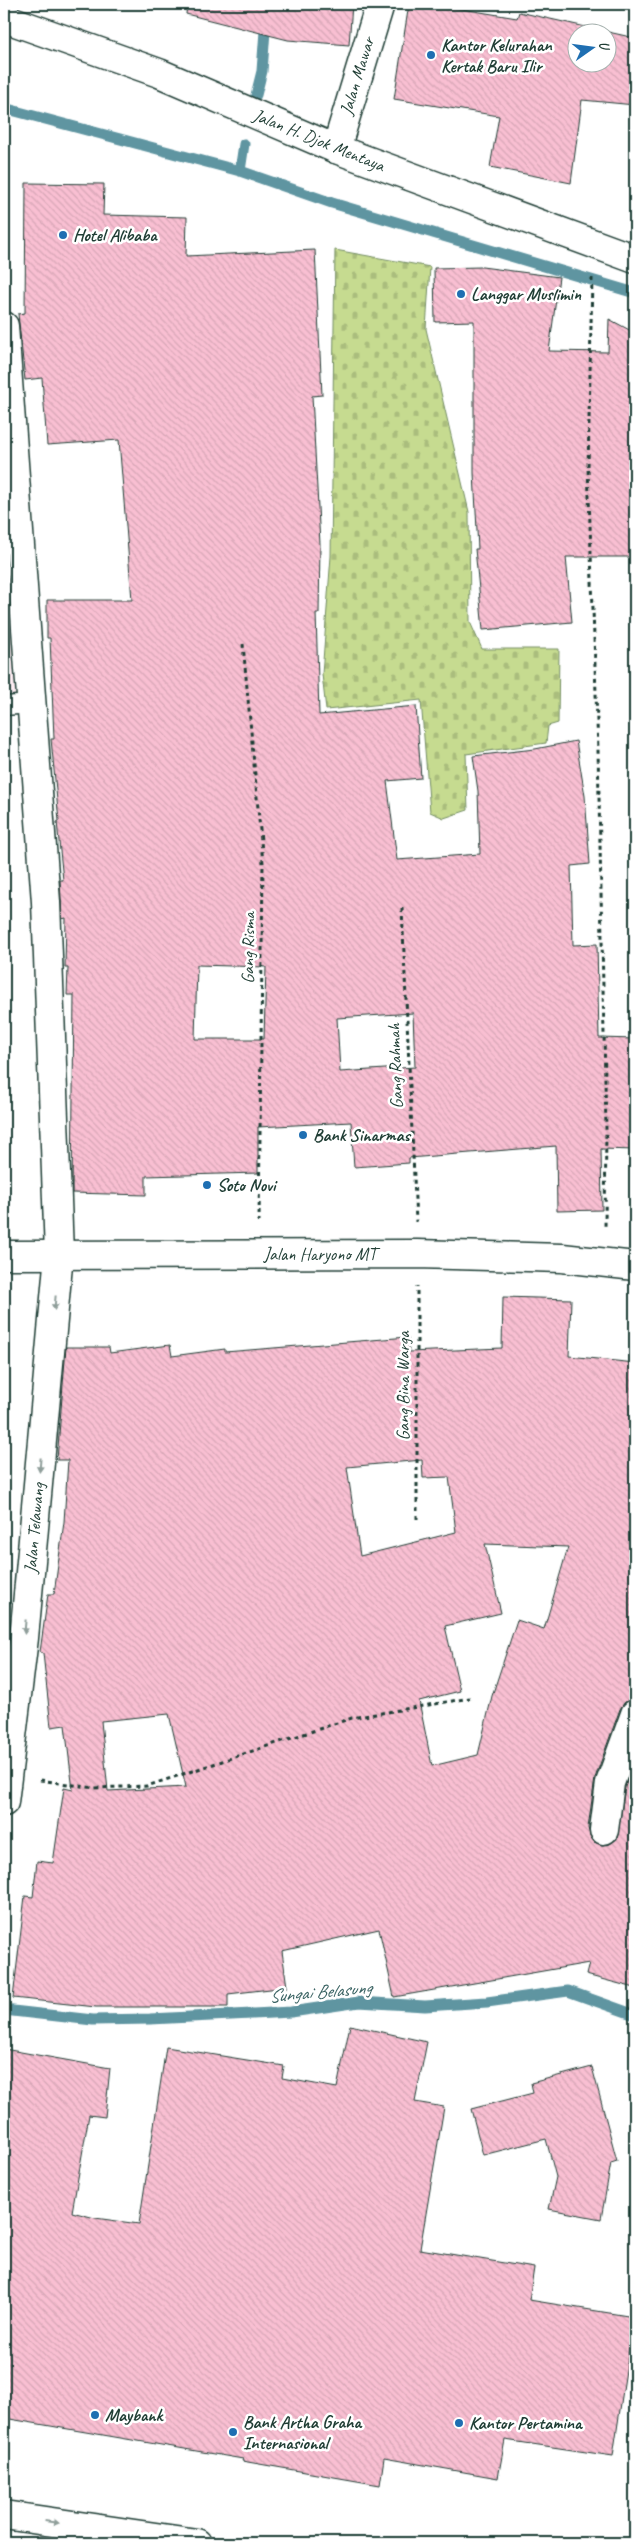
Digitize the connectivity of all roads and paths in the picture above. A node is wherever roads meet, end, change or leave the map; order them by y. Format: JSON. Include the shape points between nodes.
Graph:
{"nodes":[{"id":1,"x":380,"y":4,"type":"edge"},
{"id":2,"x":4,"y":18,"type":"edge"},
{"id":3,"x":336,"y":149,"type":"junction"},
{"id":4,"x":592,"y":243,"type":"junction"},
{"id":5,"x":635,"y":259,"type":"edge"},
{"id":6,"x":4,"y":326,"type":"edge"},
{"id":7,"x":10,"y":499,"type":"edge"},
{"id":8,"x":243,"y":644,"type":"dead end"},
{"id":9,"x":32,"y":704,"type":"junction"},
{"id":10,"x":4,"y":706,"type":"edge"},
{"id":11,"x":402,"y":908,"type":"dead end"},
{"id":12,"x":59,"y":1254,"type":"junction"},
{"id":13,"x":259,"y":1254,"type":"junction"},
{"id":14,"x":417,"y":1254,"type":"junction"},
{"id":15,"x":4,"y":1255,"type":"edge"},
{"id":16,"x":603,"y":1262,"type":"junction"},
{"id":17,"x":635,"y":1266,"type":"edge"},
{"id":18,"x":417,"y":1519,"type":"dead end"},
{"id":19,"x":470,"y":1698,"type":"dead end"},
{"id":20,"x":635,"y":1714,"type":"edge"},
{"id":21,"x":7,"y":1774,"type":"junction"},
{"id":22,"x":4,"y":1802,"type":"edge"},
{"id":23,"x":604,"y":1830,"type":"dead end"},
{"id":24,"x":4,"y":2515,"type":"edge"},
{"id":25,"x":197,"y":2543,"type":"edge"}],
"edges":[{"from":1,"to":3,"type":"main road","name":"Jalan Mawar"},
{"from":2,"to":3,"type":"main road","name":"Jalan H. Djok Mentaya","via":[[159,73]]},
{"from":3,"to":4,"type":"main road","name":"Jalan H. Djok Mentaya"},
{"from":4,"to":5,"type":"main road","name":"Jalan H. Djok Mentaya"},
{"from":4,"to":16,"type":"path","via":[[588,468],[606,1119]]},
{"from":6,"to":7,"type":"main road","name":"Jalan Telawang"},
{"from":7,"to":9,"type":"main road","name":"Jalan Telawang"},
{"from":8,"to":13,"type":"path","name":"Gang Risma","via":[[263,863]]},
{"from":9,"to":10,"type":"lane"},
{"from":9,"to":12,"type":"main road","name":"Jalan Telawang","via":[[46,902]]},
{"from":11,"to":14,"type":"path","name":"Gang Rahmah"},
{"from":12,"to":13,"type":"main road","name":"Jalan Haryono MT"},
{"from":12,"to":15,"type":"main road","name":"Jalan Haryono MT"},
{"from":12,"to":21,"type":"main road","name":"Jalan Telawang","one_way":true,"via":[[25,1628]]},
{"from":13,"to":14,"type":"main road","name":"Jalan Haryono MT"},
{"from":14,"to":16,"type":"main road","name":"Jalan Haryono MT"},
{"from":14,"to":18,"type":"path","name":"Gang Bina Warga"},
{"from":16,"to":17,"type":"main road","name":"Jalan Haryono MT"},
{"from":19,"to":21,"type":"path","via":[[352,1718],[147,1786],[94,1788]]},
{"from":20,"to":23,"type":"main road","via":[[610,1783]]},
{"from":21,"to":22,"type":"main road","name":"Jalan Telawang"},
{"from":24,"to":25,"type":"main road","one_way":true}]}
